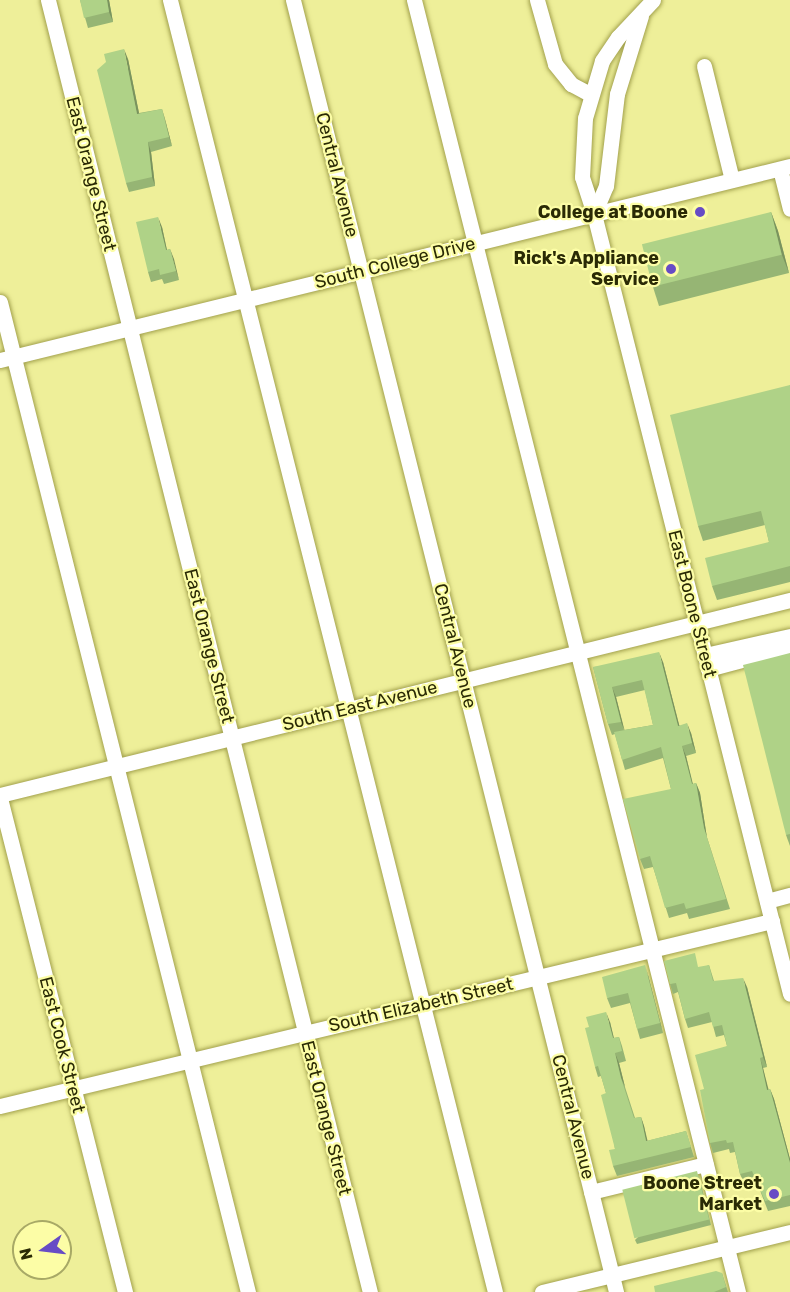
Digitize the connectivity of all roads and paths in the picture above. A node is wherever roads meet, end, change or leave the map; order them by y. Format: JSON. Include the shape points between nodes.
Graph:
{"nodes":[{"id":1,"x":48,"y":0,"type":"edge"},
{"id":2,"x":170,"y":0,"type":"edge"},
{"id":3,"x":293,"y":0,"type":"edge"},
{"id":4,"x":414,"y":0,"type":"edge"},
{"id":5,"x":537,"y":0,"type":"edge"},
{"id":6,"x":653,"y":0,"type":"edge"},
{"id":7,"x":641,"y":16,"type":"junction"},
{"id":8,"x":704,"y":66,"type":"dead end"},
{"id":9,"x":590,"y":94,"type":"junction"},
{"id":10,"x":785,"y":168,"type":"edge"},
{"id":11,"x":732,"y":180,"type":"junction"},
{"id":12,"x":790,"y":209,"type":"edge"},
{"id":13,"x":594,"y":214,"type":"junction"},
{"id":14,"x":475,"y":244,"type":"junction"},
{"id":15,"x":361,"y":272,"type":"junction"},
{"id":16,"x":245,"y":300,"type":"junction"},
{"id":17,"x":0,"y":302,"type":"edge"},
{"id":18,"x":129,"y":329,"type":"junction"},
{"id":19,"x":7,"y":358,"type":"edge"},
{"id":20,"x":790,"y":600,"type":"edge"},
{"id":21,"x":697,"y":623,"type":"junction"},
{"id":22,"x":790,"y":636,"type":"edge"},
{"id":23,"x":766,"y":646,"type":"junction"},
{"id":24,"x":790,"y":647,"type":"edge"},
{"id":25,"x":578,"y":652,"type":"junction"},
{"id":26,"x":707,"y":662,"type":"junction"},
{"id":27,"x":463,"y":680,"type":"junction"},
{"id":28,"x":348,"y":709,"type":"junction"},
{"id":29,"x":231,"y":738,"type":"junction"},
{"id":30,"x":116,"y":766,"type":"junction"},
{"id":31,"x":0,"y":796,"type":"edge"},
{"id":32,"x":790,"y":895,"type":"edge"},
{"id":33,"x":767,"y":901,"type":"junction"},
{"id":34,"x":772,"y":921,"type":"junction"},
{"id":35,"x":784,"y":941,"type":"edge"},
{"id":36,"x":653,"y":950,"type":"junction"},
{"id":37,"x":538,"y":977,"type":"junction"},
{"id":38,"x":790,"y":994,"type":"edge"},
{"id":39,"x":423,"y":1005,"type":"junction"},
{"id":40,"x":305,"y":1033,"type":"junction"},
{"id":41,"x":190,"y":1061,"type":"junction"},
{"id":42,"x":73,"y":1089,"type":"junction"},
{"id":43,"x":0,"y":1106,"type":"edge"},
{"id":44,"x":706,"y":1164,"type":"junction"},
{"id":45,"x":591,"y":1192,"type":"junction"},
{"id":46,"x":790,"y":1232,"type":"edge"},
{"id":47,"x":727,"y":1248,"type":"junction"},
{"id":48,"x":612,"y":1275,"type":"junction"},
{"id":49,"x":125,"y":1292,"type":"edge"},
{"id":50,"x":248,"y":1292,"type":"edge"},
{"id":51,"x":370,"y":1292,"type":"edge"},
{"id":52,"x":495,"y":1292,"type":"edge"},
{"id":53,"x":542,"y":1292,"type":"edge"},
{"id":54,"x":616,"y":1292,"type":"edge"},
{"id":55,"x":738,"y":1292,"type":"edge"}],
"edges":[{"from":1,"to":18,"type":"street","name":"East Orange Street"},
{"from":2,"to":16,"type":"street"},
{"from":3,"to":15,"type":"street","name":"Central Avenue"},
{"from":4,"to":14,"type":"street"},
{"from":5,"to":9,"type":"street","via":[[555,64],[571,84]]},
{"from":6,"to":7,"type":"street"},
{"from":7,"to":9,"type":"street","name":"East Boone Street","via":[[618,37],[602,61]]},
{"from":7,"to":13,"type":"street","via":[[617,94],[606,186]]},
{"from":8,"to":11,"type":"street"},
{"from":9,"to":13,"type":"street","name":"East Boone Street","via":[[581,163]]},
{"from":10,"to":11,"type":"street","name":"South College Drive"},
{"from":10,"to":12,"type":"street"},
{"from":11,"to":13,"type":"street","name":"South College Drive"},
{"from":13,"to":14,"type":"street","name":"South College Drive"},
{"from":13,"to":21,"type":"street","name":"East Boone Street"},
{"from":14,"to":15,"type":"street","name":"South College Drive"},
{"from":14,"to":25,"type":"street"},
{"from":15,"to":16,"type":"street","name":"South College Drive"},
{"from":15,"to":27,"type":"street","name":"Central Avenue"},
{"from":16,"to":18,"type":"street","name":"South College Drive"},
{"from":16,"to":28,"type":"street"},
{"from":17,"to":19,"type":"street"},
{"from":18,"to":19,"type":"street","name":"South College Drive"},
{"from":18,"to":29,"type":"street","name":"East Orange Street"},
{"from":19,"to":30,"type":"street"},
{"from":20,"to":21,"type":"street","name":"South East Avenue"},
{"from":21,"to":25,"type":"street","name":"South East Avenue"},
{"from":21,"to":26,"type":"street","name":"East Boone Street"},
{"from":22,"to":23,"type":"street"},
{"from":23,"to":24,"type":"street"},
{"from":23,"to":26,"type":"street"},
{"from":25,"to":27,"type":"street","name":"South East Avenue"},
{"from":25,"to":36,"type":"street"},
{"from":26,"to":33,"type":"street","name":"East Boone Street"},
{"from":27,"to":28,"type":"street","name":"South East Avenue"},
{"from":27,"to":37,"type":"street","name":"Central Avenue"},
{"from":28,"to":29,"type":"street","name":"South East Avenue"},
{"from":28,"to":39,"type":"street"},
{"from":29,"to":30,"type":"street","name":"South East Avenue"},
{"from":29,"to":40,"type":"street","name":"East Orange Street"},
{"from":30,"to":31,"type":"street","name":"South East Avenue"},
{"from":30,"to":41,"type":"street"},
{"from":31,"to":42,"type":"street","name":"East Cook Street"},
{"from":32,"to":33,"type":"street"},
{"from":33,"to":34,"type":"street","name":"East Boone Street"},
{"from":34,"to":35,"type":"street","name":"East Boone Street"},
{"from":34,"to":36,"type":"street","name":"South Elizabeth Street"},
{"from":35,"to":38,"type":"street","name":"East Boone Street"},
{"from":36,"to":37,"type":"street","name":"South Elizabeth Street"},
{"from":36,"to":44,"type":"street"},
{"from":37,"to":39,"type":"street","name":"South Elizabeth Street"},
{"from":37,"to":45,"type":"street","name":"Central Avenue"},
{"from":39,"to":40,"type":"street","name":"South Elizabeth Street"},
{"from":39,"to":52,"type":"street"},
{"from":40,"to":41,"type":"street","name":"South Elizabeth Street"},
{"from":40,"to":51,"type":"street","name":"East Orange Street"},
{"from":41,"to":42,"type":"street","name":"South Elizabeth Street"},
{"from":41,"to":50,"type":"street"},
{"from":42,"to":43,"type":"street","name":"South Elizabeth Street"},
{"from":42,"to":49,"type":"street","name":"East Cook Street"},
{"from":44,"to":45,"type":"street"},
{"from":44,"to":47,"type":"street"},
{"from":45,"to":48,"type":"street","name":"Central Avenue"},
{"from":46,"to":47,"type":"street"},
{"from":47,"to":48,"type":"street"},
{"from":47,"to":55,"type":"street"},
{"from":48,"to":53,"type":"street"},
{"from":48,"to":54,"type":"street","name":"Central Avenue"}]}
